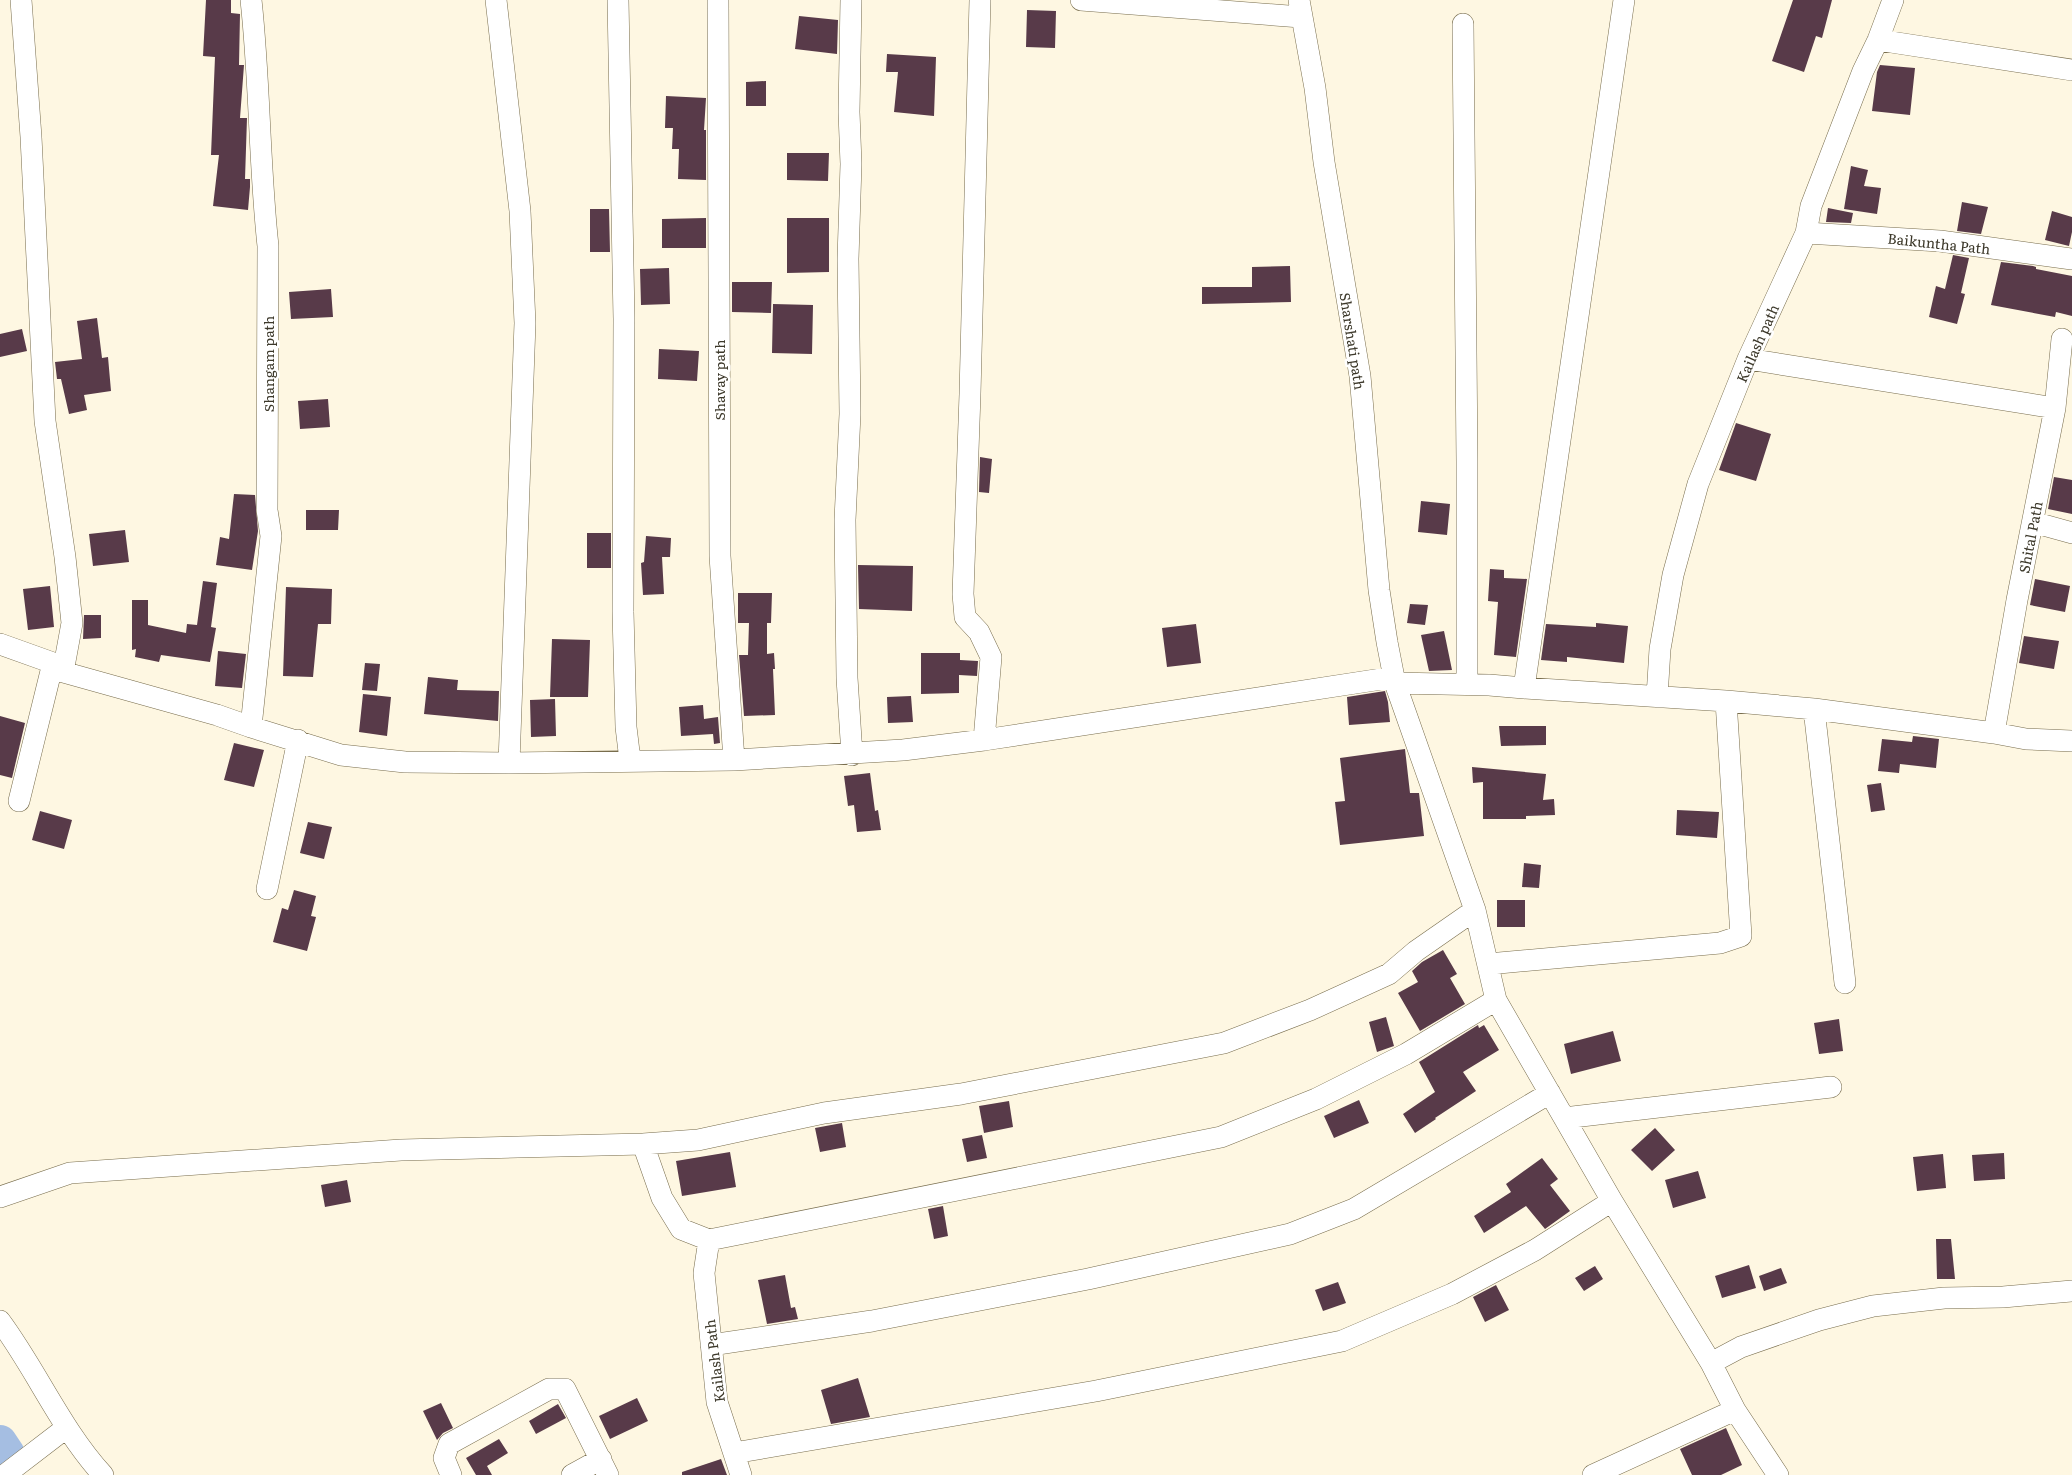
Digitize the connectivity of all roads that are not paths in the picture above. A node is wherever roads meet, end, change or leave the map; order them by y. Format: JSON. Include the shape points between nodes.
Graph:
{"nodes":[{"id":1,"x":21,"y":0,"type":"edge"},
{"id":2,"x":251,"y":0,"type":"edge"},
{"id":3,"x":496,"y":0,"type":"edge"},
{"id":4,"x":618,"y":0,"type":"edge"},
{"id":5,"x":718,"y":0,"type":"edge"},
{"id":6,"x":851,"y":0,"type":"edge"},
{"id":7,"x":980,"y":0,"type":"edge"},
{"id":8,"x":1081,"y":0,"type":"edge"},
{"id":9,"x":1624,"y":0,"type":"edge"},
{"id":10,"x":1893,"y":0,"type":"edge"},
{"id":11,"x":1300,"y":8,"type":"edge"},
{"id":12,"x":1463,"y":24,"type":"dead end"},
{"id":13,"x":1878,"y":40,"type":"junction"},
{"id":14,"x":2072,"y":70,"type":"edge"},
{"id":15,"x":1806,"y":233,"type":"junction"},
{"id":16,"x":2072,"y":259,"type":"edge"},
{"id":17,"x":2062,"y":340,"type":"dead end"},
{"id":18,"x":1748,"y":359,"type":"junction"},
{"id":19,"x":2055,"y":408,"type":"junction"},
{"id":20,"x":2033,"y":522,"type":"junction"},
{"id":21,"x":2072,"y":533,"type":"edge"},
{"id":22,"x":0,"y":644,"type":"edge"},
{"id":23,"x":58,"y":667,"type":"junction"},
{"id":24,"x":1395,"y":683,"type":"junction"},
{"id":25,"x":1467,"y":684,"type":"junction"},
{"id":26,"x":1524,"y":688,"type":"junction"},
{"id":27,"x":1657,"y":697,"type":"junction"},
{"id":28,"x":1726,"y":701,"type":"junction"},
{"id":29,"x":1814,"y":709,"type":"junction"},
{"id":30,"x":251,"y":727,"type":"junction"},
{"id":31,"x":1994,"y":733,"type":"junction"},
{"id":32,"x":298,"y":740,"type":"junction"},
{"id":33,"x":984,"y":740,"type":"junction"},
{"id":34,"x":2072,"y":741,"type":"edge"},
{"id":35,"x":852,"y":754,"type":"junction"},
{"id":36,"x":630,"y":760,"type":"junction"},
{"id":37,"x":734,"y":760,"type":"junction"},
{"id":38,"x":509,"y":763,"type":"junction"},
{"id":39,"x":19,"y":801,"type":"dead end"},
{"id":40,"x":267,"y":889,"type":"dead end"},
{"id":41,"x":1475,"y":910,"type":"junction"},
{"id":42,"x":1488,"y":964,"type":"junction"},
{"id":43,"x":1845,"y":983,"type":"dead end"},
{"id":44,"x":1496,"y":1000,"type":"junction"},
{"id":45,"x":1831,"y":1087,"type":"dead end"},
{"id":46,"x":1550,"y":1093,"type":"junction"},
{"id":47,"x":1564,"y":1118,"type":"junction"},
{"id":48,"x":643,"y":1144,"type":"junction"},
{"id":49,"x":0,"y":1197,"type":"edge"},
{"id":50,"x":1612,"y":1201,"type":"junction"},
{"id":51,"x":709,"y":1240,"type":"junction"},
{"id":52,"x":2072,"y":1291,"type":"edge"},
{"id":53,"x":0,"y":1321,"type":"edge"},
{"id":54,"x":711,"y":1345,"type":"junction"},
{"id":55,"x":1711,"y":1363,"type":"junction"},
{"id":56,"x":1735,"y":1410,"type":"junction"},
{"id":57,"x":66,"y":1428,"type":"junction"},
{"id":58,"x":734,"y":1453,"type":"junction"},
{"id":59,"x":604,"y":1467,"type":"edge"},
{"id":60,"x":4,"y":1473,"type":"edge"},
{"id":61,"x":103,"y":1475,"type":"edge"},
{"id":62,"x":451,"y":1475,"type":"edge"},
{"id":63,"x":572,"y":1475,"type":"edge"},
{"id":64,"x":741,"y":1475,"type":"edge"},
{"id":65,"x":1593,"y":1475,"type":"edge"},
{"id":66,"x":1778,"y":1475,"type":"edge"}],
"edges":[{"from":1,"to":23,"type":"street","via":[[45,421],[72,623]]},
{"from":2,"to":30,"type":"street","name":"Shangam path","via":[[268,246],[267,510],[271,536]]},
{"from":3,"to":38,"type":"street","via":[[520,212],[525,323]]},
{"from":4,"to":36,"type":"street","via":[[624,319],[623,612]]},
{"from":5,"to":37,"type":"street","name":"Shavay path","via":[[720,556]]},
{"from":6,"to":35,"type":"street","via":[[850,414],[845,520],[847,678]]},
{"from":7,"to":33,"type":"street","via":[[963,594],[965,617],[979,632],[991,657]]},
{"from":8,"to":11,"type":"street"},
{"from":9,"to":26,"type":"street"},
{"from":10,"to":13,"type":"street","name":"Kailash path"},
{"from":11,"to":24,"type":"street","name":"Sharshati path","via":[[1360,376],[1379,590]]},
{"from":12,"to":25,"type":"street"},
{"from":13,"to":14,"type":"street"},
{"from":13,"to":15,"type":"street","name":"Kailash path","via":[[1811,206]]},
{"from":15,"to":16,"type":"street","name":"Baikuntha Path","via":[[1940,241]]},
{"from":15,"to":18,"type":"street","name":"Kailash path"},
{"from":17,"to":19,"type":"street","name":"Shital Path"},
{"from":18,"to":19,"type":"street"},
{"from":18,"to":27,"type":"street","name":"Kailash path","via":[[1698,484],[1673,576],[1660,649]]},
{"from":19,"to":20,"type":"street","name":"Shital Path"},
{"from":20,"to":21,"type":"street"},
{"from":20,"to":31,"type":"street","name":"Shital Path"},
{"from":22,"to":23,"type":"street"},
{"from":23,"to":30,"type":"street"},
{"from":23,"to":39,"type":"street"},
{"from":24,"to":25,"type":"street"},
{"from":24,"to":33,"type":"street","via":[[1388,678]]},
{"from":24,"to":41,"type":"street","name":"Sharshati path"},
{"from":25,"to":26,"type":"street"},
{"from":26,"to":27,"type":"street"},
{"from":27,"to":28,"type":"street"},
{"from":28,"to":29,"type":"street"},
{"from":28,"to":42,"type":"street","via":[[1741,936],[1720,943]]},
{"from":29,"to":31,"type":"street"},
{"from":29,"to":43,"type":"street"},
{"from":30,"to":32,"type":"street"},
{"from":31,"to":34,"type":"street","via":[[2026,739]]},
{"from":32,"to":38,"type":"street","via":[[341,755],[405,762]]},
{"from":32,"to":40,"type":"street"},
{"from":33,"to":35,"type":"street"},
{"from":35,"to":37,"type":"street"},
{"from":36,"to":37,"type":"street"},
{"from":36,"to":38,"type":"street"},
{"from":41,"to":42,"type":"street","name":"Sharshati path"},
{"from":41,"to":48,"type":"street","via":[[1389,974],[1310,1010],[1224,1042],[961,1094],[824,1113],[698,1140]]},
{"from":42,"to":44,"type":"street","name":"Sharshati path"},
{"from":44,"to":46,"type":"street","name":"Sharshati path"},
{"from":44,"to":51,"type":"street","via":[[1406,1054],[1316,1099],[1221,1137]]},
{"from":45,"to":47,"type":"street"},
{"from":46,"to":47,"type":"street","name":"Sharshati path"},
{"from":46,"to":54,"type":"street","via":[[1354,1209],[1290,1234],[1088,1279],[872,1321]]},
{"from":47,"to":50,"type":"street","name":"Sharshati path"},
{"from":48,"to":49,"type":"street","via":[[401,1150],[70,1173]]},
{"from":48,"to":51,"type":"street","via":[[662,1198],[681,1229]]},
{"from":50,"to":55,"type":"street","name":"Sharshati path"},
{"from":50,"to":58,"type":"street","via":[[1535,1250],[1452,1294],[1342,1341],[1096,1391]]},
{"from":51,"to":54,"type":"street","name":"Kailash Path","via":[[704,1273]]},
{"from":52,"to":55,"type":"street","via":[[1944,1298],[1873,1306],[1819,1320]]},
{"from":53,"to":57,"type":"street"},
{"from":54,"to":58,"type":"street","name":"Kailash Path","via":[[717,1402]]},
{"from":55,"to":56,"type":"street","name":"Sharshati path"},
{"from":56,"to":65,"type":"street"},
{"from":56,"to":66,"type":"street","name":"Sharshati path"},
{"from":57,"to":60,"type":"street"},
{"from":57,"to":61,"type":"street"},
{"from":58,"to":64,"type":"street","name":"Kailash Path"},
{"from":59,"to":62,"type":"street","via":[[565,1389],[549,1389],[449,1444],[444,1458]]},
{"from":59,"to":63,"type":"street"}]}
